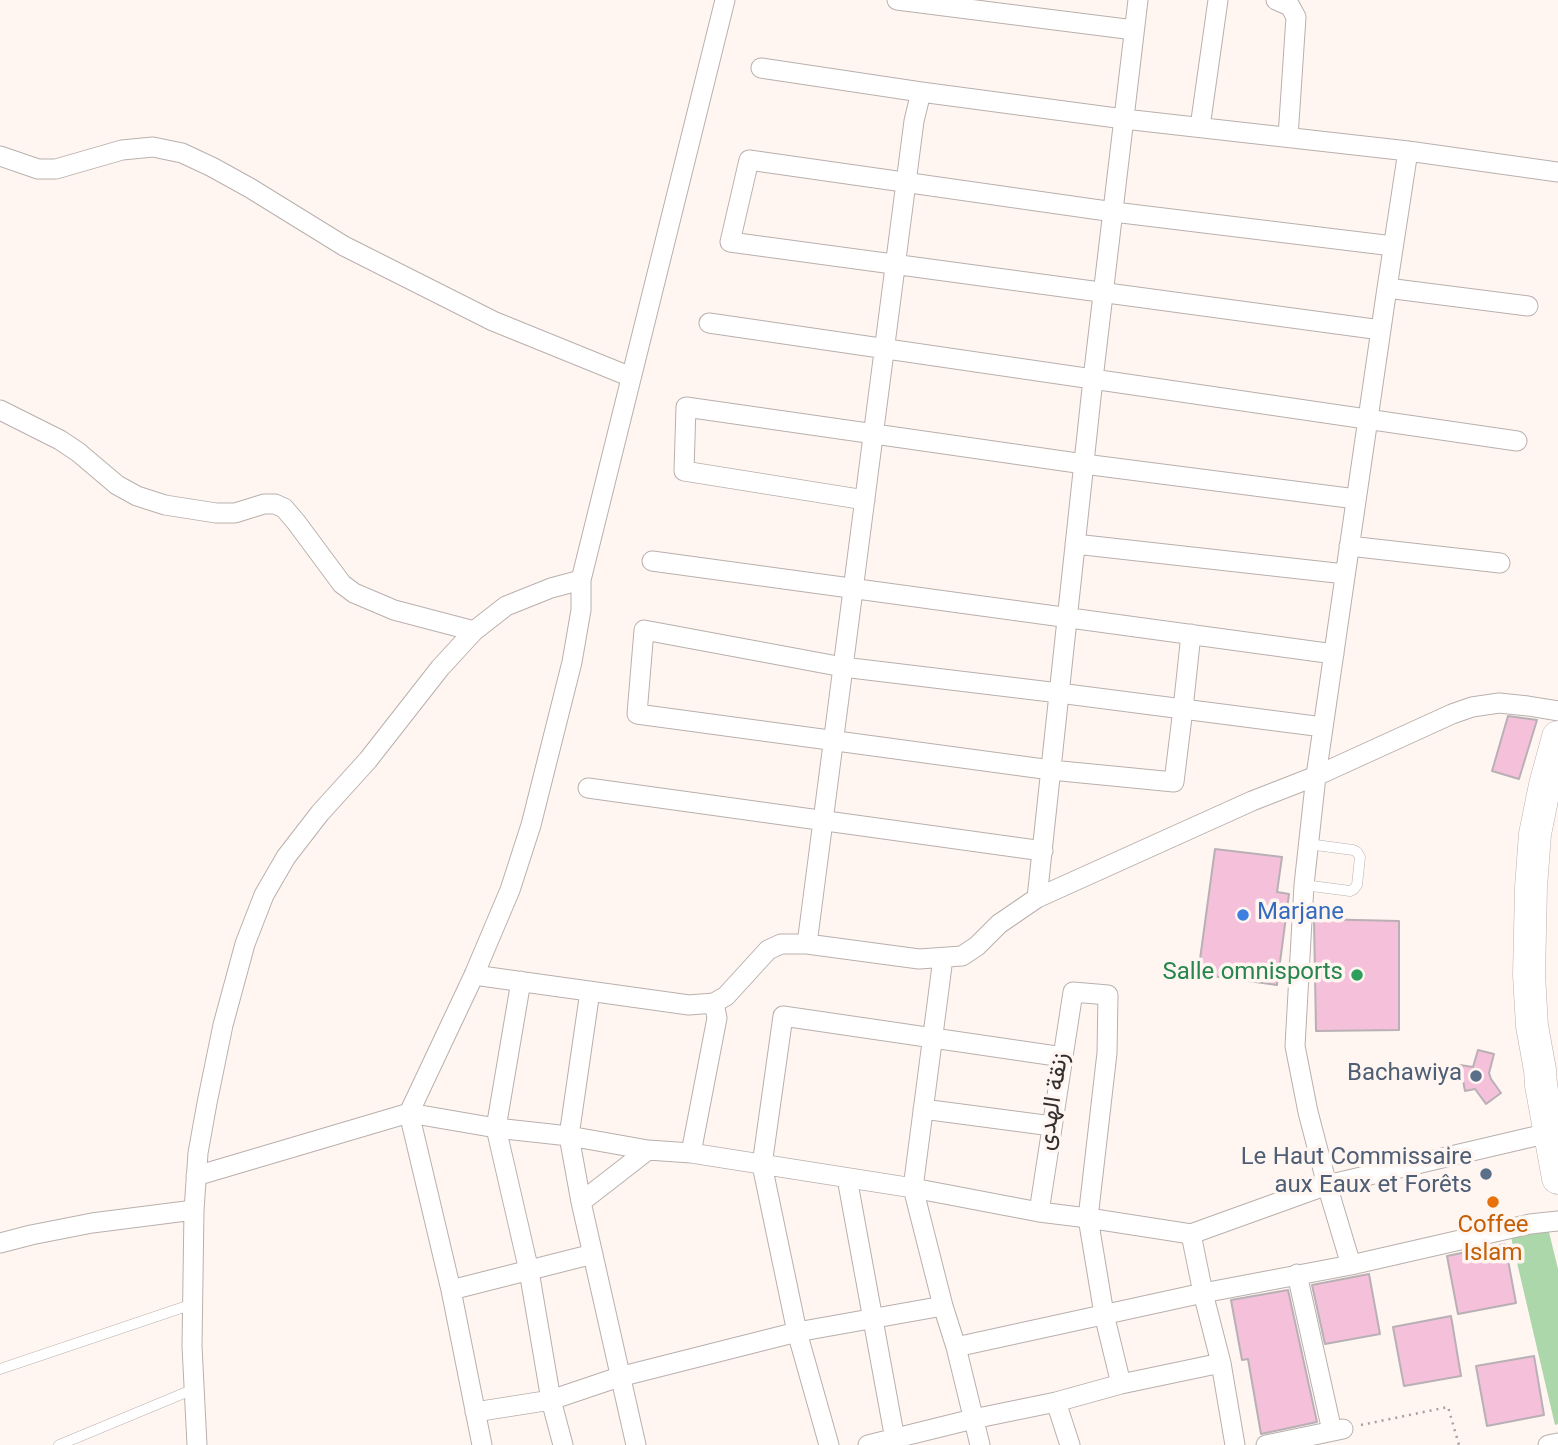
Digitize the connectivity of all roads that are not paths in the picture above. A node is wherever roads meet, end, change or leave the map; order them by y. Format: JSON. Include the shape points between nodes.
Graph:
{"nodes":[{"id":1,"x":725,"y":0,"type":"edge"},
{"id":2,"x":897,"y":0,"type":"edge"},
{"id":3,"x":1138,"y":0,"type":"edge"},
{"id":4,"x":1218,"y":0,"type":"edge"},
{"id":5,"x":1276,"y":0,"type":"edge"},
{"id":6,"x":1135,"y":30,"type":"junction"},
{"id":7,"x":761,"y":68,"type":"dead end"},
{"id":8,"x":921,"y":92,"type":"junction"},
{"id":9,"x":1124,"y":119,"type":"junction"},
{"id":10,"x":1200,"y":127,"type":"junction"},
{"id":11,"x":1288,"y":137,"type":"junction"},
{"id":12,"x":1408,"y":151,"type":"junction"},
{"id":13,"x":0,"y":156,"type":"edge"},
{"id":14,"x":1558,"y":173,"type":"edge"},
{"id":15,"x":906,"y":182,"type":"junction"},
{"id":16,"x":1114,"y":212,"type":"junction"},
{"id":17,"x":1393,"y":246,"type":"junction"},
{"id":18,"x":895,"y":265,"type":"junction"},
{"id":19,"x":1387,"y":288,"type":"junction"},
{"id":20,"x":1104,"y":293,"type":"junction"},
{"id":21,"x":1528,"y":306,"type":"dead end"},
{"id":22,"x":709,"y":323,"type":"dead end"},
{"id":23,"x":1381,"y":330,"type":"junction"},
{"id":24,"x":884,"y":349,"type":"junction"},
{"id":25,"x":631,"y":377,"type":"junction"},
{"id":26,"x":1093,"y":379,"type":"junction"},
{"id":27,"x":0,"y":410,"type":"edge"},
{"id":28,"x":1368,"y":419,"type":"junction"},
{"id":29,"x":873,"y":434,"type":"junction"},
{"id":30,"x":1517,"y":441,"type":"dead end"},
{"id":31,"x":1084,"y":464,"type":"junction"},
{"id":32,"x":1356,"y":499,"type":"junction"},
{"id":33,"x":864,"y":500,"type":"junction"},
{"id":34,"x":1075,"y":544,"type":"junction"},
{"id":35,"x":1349,"y":546,"type":"junction"},
{"id":36,"x":652,"y":561,"type":"dead end"},
{"id":37,"x":1500,"y":563,"type":"dead end"},
{"id":38,"x":1346,"y":574,"type":"junction"},
{"id":39,"x":581,"y":580,"type":"junction"},
{"id":40,"x":853,"y":588,"type":"junction"},
{"id":41,"x":1067,"y":617,"type":"junction"},
{"id":42,"x":474,"y":631,"type":"junction"},
{"id":43,"x":1191,"y":634,"type":"junction"},
{"id":44,"x":1334,"y":654,"type":"junction"},
{"id":45,"x":843,"y":667,"type":"junction"},
{"id":46,"x":1059,"y":693,"type":"junction"},
{"id":47,"x":1183,"y":709,"type":"junction"},
{"id":48,"x":1558,"y":711,"type":"edge"},
{"id":49,"x":1323,"y":727,"type":"junction"},
{"id":50,"x":1558,"y":737,"type":"edge"},
{"id":51,"x":833,"y":740,"type":"junction"},
{"id":52,"x":1051,"y":770,"type":"junction"},
{"id":53,"x":1316,"y":776,"type":"junction"},
{"id":54,"x":588,"y":788,"type":"dead end"},
{"id":55,"x":822,"y":820,"type":"junction"},
{"id":56,"x":1308,"y":845,"type":"junction"},
{"id":57,"x":1042,"y":851,"type":"junction"},
{"id":58,"x":1304,"y":886,"type":"junction"},
{"id":59,"x":1037,"y":898,"type":"junction"},
{"id":60,"x":807,"y":944,"type":"junction"},
{"id":61,"x":943,"y":958,"type":"junction"},
{"id":62,"x":474,"y":975,"type":"junction"},
{"id":63,"x":521,"y":981,"type":"junction"},
{"id":64,"x":590,"y":991,"type":"junction"},
{"id":65,"x":715,"y":1003,"type":"junction"},
{"id":66,"x":932,"y":1038,"type":"junction"},
{"id":67,"x":1063,"y":1057,"type":"junction"},
{"id":68,"x":1549,"y":1068,"type":"edge"},
{"id":69,"x":923,"y":1109,"type":"junction"},
{"id":70,"x":409,"y":1113,"type":"junction"},
{"id":71,"x":1052,"y":1126,"type":"junction"},
{"id":72,"x":496,"y":1128,"type":"junction"},
{"id":73,"x":1549,"y":1133,"type":"junction"},
{"id":74,"x":569,"y":1136,"type":"junction"},
{"id":75,"x":648,"y":1150,"type":"junction"},
{"id":76,"x":691,"y":1153,"type":"junction"},
{"id":77,"x":762,"y":1165,"type":"junction"},
{"id":78,"x":196,"y":1175,"type":"junction"},
{"id":79,"x":847,"y":1178,"type":"junction"},
{"id":80,"x":1558,"y":1178,"type":"edge"},
{"id":81,"x":1327,"y":1185,"type":"junction"},
{"id":82,"x":913,"y":1188,"type":"junction"},
{"id":83,"x":581,"y":1202,"type":"junction"},
{"id":84,"x":194,"y":1210,"type":"junction"},
{"id":85,"x":1039,"y":1212,"type":"junction"},
{"id":86,"x":1088,"y":1218,"type":"junction"},
{"id":87,"x":1558,"y":1221,"type":"edge"},
{"id":88,"x":1191,"y":1234,"type":"junction"},
{"id":89,"x":0,"y":1242,"type":"edge"},
{"id":90,"x":593,"y":1254,"type":"junction"},
{"id":91,"x":1351,"y":1265,"type":"junction"},
{"id":92,"x":529,"y":1271,"type":"junction"},
{"id":93,"x":1297,"y":1274,"type":"junction"},
{"id":94,"x":451,"y":1290,"type":"junction"},
{"id":95,"x":1203,"y":1293,"type":"junction"},
{"id":96,"x":193,"y":1304,"type":"junction"},
{"id":97,"x":943,"y":1306,"type":"junction"},
{"id":98,"x":1104,"y":1314,"type":"junction"},
{"id":99,"x":874,"y":1319,"type":"junction"},
{"id":100,"x":797,"y":1332,"type":"junction"},
{"id":101,"x":956,"y":1347,"type":"junction"},
{"id":102,"x":1221,"y":1363,"type":"junction"},
{"id":103,"x":0,"y":1369,"type":"edge"},
{"id":104,"x":619,"y":1377,"type":"junction"},
{"id":105,"x":1121,"y":1384,"type":"junction"},
{"id":106,"x":194,"y":1389,"type":"junction"},
{"id":107,"x":551,"y":1400,"type":"junction"},
{"id":108,"x":1056,"y":1402,"type":"junction"},
{"id":109,"x":475,"y":1412,"type":"junction"},
{"id":110,"x":973,"y":1419,"type":"junction"},
{"id":111,"x":895,"y":1442,"type":"edge"},
{"id":112,"x":1558,"y":1443,"type":"edge"},
{"id":113,"x":59,"y":1445,"type":"edge"},
{"id":114,"x":197,"y":1445,"type":"edge"},
{"id":115,"x":482,"y":1445,"type":"edge"},
{"id":116,"x":563,"y":1445,"type":"edge"},
{"id":117,"x":636,"y":1445,"type":"edge"},
{"id":118,"x":829,"y":1445,"type":"edge"},
{"id":119,"x":868,"y":1445,"type":"edge"},
{"id":120,"x":980,"y":1445,"type":"edge"},
{"id":121,"x":1070,"y":1445,"type":"edge"},
{"id":122,"x":1235,"y":1445,"type":"edge"},
{"id":123,"x":1266,"y":1445,"type":"edge"},
{"id":124,"x":1548,"y":1445,"type":"edge"}],
"edges":[{"from":1,"to":25,"type":"street"},
{"from":2,"to":6,"type":"street"},
{"from":3,"to":6,"type":"street"},
{"from":4,"to":10,"type":"street"},
{"from":5,"to":11,"type":"street","via":[[1290,6],[1297,17]]},
{"from":6,"to":9,"type":"street"},
{"from":7,"to":8,"type":"street"},
{"from":8,"to":9,"type":"street"},
{"from":8,"to":15,"type":"street"},
{"from":9,"to":10,"type":"street"},
{"from":9,"to":16,"type":"street"},
{"from":10,"to":11,"type":"street"},
{"from":11,"to":12,"type":"street"},
{"from":12,"to":14,"type":"street"},
{"from":12,"to":17,"type":"street"},
{"from":13,"to":25,"type":"street","via":[[38,169],[56,169],[122,150],[153,147],[182,153],[250,188],[344,246],[493,321]]},
{"from":15,"to":16,"type":"street"},
{"from":15,"to":18,"type":"street"},
{"from":15,"to":18,"type":"street","via":[[749,160],[730,242]]},
{"from":16,"to":17,"type":"street"},
{"from":16,"to":20,"type":"street"},
{"from":17,"to":19,"type":"street"},
{"from":18,"to":20,"type":"street"},
{"from":18,"to":24,"type":"street"},
{"from":19,"to":21,"type":"street"},
{"from":19,"to":23,"type":"street"},
{"from":20,"to":23,"type":"street"},
{"from":20,"to":26,"type":"street"},
{"from":22,"to":24,"type":"street"},
{"from":23,"to":28,"type":"street"},
{"from":24,"to":26,"type":"street"},
{"from":24,"to":29,"type":"street"},
{"from":25,"to":39,"type":"street"},
{"from":26,"to":28,"type":"street"},
{"from":26,"to":31,"type":"street"},
{"from":27,"to":42,"type":"street","via":[[60,440],[137,496],[216,513],[275,503],[354,593],[394,610]]},
{"from":28,"to":30,"type":"street"},
{"from":28,"to":32,"type":"street"},
{"from":29,"to":31,"type":"street"},
{"from":29,"to":33,"type":"street"},
{"from":29,"to":33,"type":"street","via":[[686,407],[684,471]]},
{"from":31,"to":32,"type":"street"},
{"from":31,"to":34,"type":"street"},
{"from":32,"to":35,"type":"street"},
{"from":33,"to":40,"type":"street"},
{"from":34,"to":38,"type":"street"},
{"from":34,"to":41,"type":"street"},
{"from":35,"to":37,"type":"street"},
{"from":35,"to":38,"type":"street"},
{"from":36,"to":40,"type":"street"},
{"from":38,"to":44,"type":"street"},
{"from":39,"to":42,"type":"street","via":[[506,606]]},
{"from":39,"to":62,"type":"street","via":[[572,662],[531,825]]},
{"from":40,"to":41,"type":"street"},
{"from":40,"to":45,"type":"street"},
{"from":41,"to":43,"type":"street"},
{"from":41,"to":46,"type":"street"},
{"from":42,"to":78,"type":"street","via":[[320,813],[264,895],[223,1025]]},
{"from":43,"to":44,"type":"street"},
{"from":43,"to":47,"type":"street"},
{"from":44,"to":49,"type":"street"},
{"from":45,"to":46,"type":"street"},
{"from":45,"to":51,"type":"street"},
{"from":45,"to":51,"type":"street","via":[[644,629],[637,714]]},
{"from":46,"to":47,"type":"street"},
{"from":46,"to":52,"type":"street"},
{"from":47,"to":49,"type":"street"},
{"from":47,"to":52,"type":"street","via":[[1174,782]]},
{"from":48,"to":53,"type":"street","via":[[1499,703],[1472,707]]},
{"from":49,"to":53,"type":"street"},
{"from":50,"to":68,"type":"main road","via":[[1535,834],[1531,887],[1532,1026]]},
{"from":51,"to":52,"type":"street"},
{"from":51,"to":55,"type":"street"},
{"from":52,"to":57,"type":"street"},
{"from":53,"to":56,"type":"street"},
{"from":53,"to":59,"type":"street"},
{"from":54,"to":55,"type":"street"},
{"from":55,"to":57,"type":"street"},
{"from":55,"to":60,"type":"street"},
{"from":56,"to":58,"type":"street"},
{"from":56,"to":58,"type":"lane","via":[[1353,850],[1360,857],[1357,885],[1350,891]]},
{"from":57,"to":59,"type":"street"},
{"from":58,"to":81,"type":"street","via":[[1295,1046]]},
{"from":59,"to":61,"type":"street","via":[[962,956]]},
{"from":60,"to":61,"type":"street"},
{"from":60,"to":65,"type":"street","via":[[781,944],[768,950]]},
{"from":61,"to":66,"type":"street"},
{"from":62,"to":63,"type":"street"},
{"from":62,"to":70,"type":"street"},
{"from":63,"to":64,"type":"street"},
{"from":63,"to":72,"type":"street"},
{"from":64,"to":65,"type":"street","via":[[689,1005]]},
{"from":64,"to":74,"type":"street"},
{"from":65,"to":76,"type":"street"},
{"from":66,"to":67,"type":"street"},
{"from":66,"to":69,"type":"street"},
{"from":66,"to":77,"type":"street","via":[[783,1016]]},
{"from":67,"to":71,"type":"street","name":"زنقة الهدى"},
{"from":67,"to":86,"type":"street","name":"زنقة الهدى","via":[[1073,992],[1108,995],[1107,1053]]},
{"from":68,"to":73,"type":"main road","via":[[1541,1085]]},
{"from":69,"to":71,"type":"street"},
{"from":69,"to":82,"type":"street"},
{"from":70,"to":72,"type":"street"},
{"from":70,"to":78,"type":"street"},
{"from":70,"to":94,"type":"street"},
{"from":71,"to":85,"type":"street","name":"زنقة الهدى"},
{"from":72,"to":74,"type":"street"},
{"from":72,"to":92,"type":"street"},
{"from":73,"to":80,"type":"main road"},
{"from":73,"to":81,"type":"street"},
{"from":74,"to":75,"type":"street"},
{"from":74,"to":83,"type":"street"},
{"from":75,"to":76,"type":"street"},
{"from":75,"to":83,"type":"street"},
{"from":76,"to":77,"type":"street"},
{"from":77,"to":79,"type":"street"},
{"from":77,"to":100,"type":"street"},
{"from":78,"to":84,"type":"street"},
{"from":79,"to":82,"type":"street"},
{"from":79,"to":99,"type":"street"},
{"from":81,"to":88,"type":"street"},
{"from":81,"to":91,"type":"street"},
{"from":82,"to":85,"type":"street"},
{"from":82,"to":97,"type":"street"},
{"from":83,"to":90,"type":"street"},
{"from":84,"to":89,"type":"street","via":[[92,1223]]},
{"from":84,"to":96,"type":"street"},
{"from":85,"to":86,"type":"street"},
{"from":86,"to":88,"type":"street"},
{"from":86,"to":98,"type":"street"},
{"from":87,"to":91,"type":"street"},
{"from":88,"to":95,"type":"street"},
{"from":90,"to":92,"type":"street"},
{"from":90,"to":104,"type":"street"},
{"from":91,"to":93,"type":"street"},
{"from":92,"to":94,"type":"street"},
{"from":92,"to":107,"type":"street"},
{"from":93,"to":95,"type":"street"},
{"from":93,"to":123,"type":"street","via":[[1337,1430]]},
{"from":94,"to":109,"type":"street"},
{"from":95,"to":98,"type":"street"},
{"from":95,"to":102,"type":"street"},
{"from":96,"to":103,"type":"lane"},
{"from":96,"to":106,"type":"street"},
{"from":97,"to":99,"type":"street"},
{"from":97,"to":101,"type":"street"},
{"from":98,"to":101,"type":"street"},
{"from":98,"to":105,"type":"street"},
{"from":99,"to":100,"type":"street"},
{"from":99,"to":111,"type":"street"},
{"from":100,"to":104,"type":"street"},
{"from":100,"to":118,"type":"street"},
{"from":101,"to":110,"type":"street"},
{"from":102,"to":105,"type":"street"},
{"from":102,"to":122,"type":"street"},
{"from":104,"to":107,"type":"street"},
{"from":104,"to":117,"type":"street"},
{"from":105,"to":108,"type":"street"},
{"from":106,"to":113,"type":"lane"},
{"from":106,"to":114,"type":"street"},
{"from":107,"to":109,"type":"street"},
{"from":107,"to":116,"type":"street"},
{"from":108,"to":110,"type":"street"},
{"from":108,"to":121,"type":"street"},
{"from":109,"to":115,"type":"street"},
{"from":110,"to":111,"type":"street"},
{"from":110,"to":120,"type":"street"},
{"from":111,"to":119,"type":"street"},
{"from":112,"to":124,"type":"street"}]}
